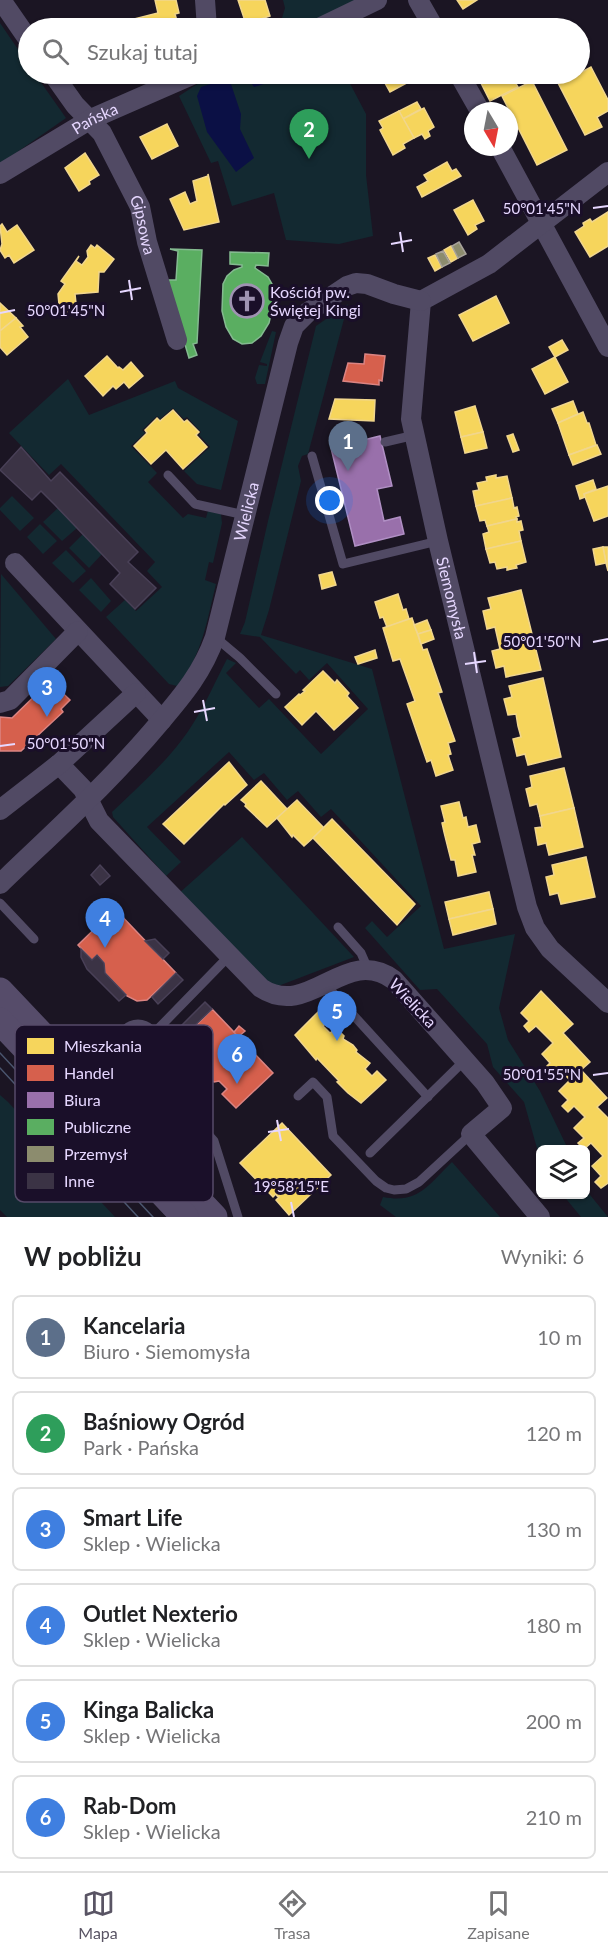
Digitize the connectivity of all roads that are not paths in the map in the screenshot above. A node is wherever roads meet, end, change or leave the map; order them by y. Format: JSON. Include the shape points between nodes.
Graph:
{"nodes":[{"id":1,"x":1,"y":0,"type":"edge"},
{"id":2,"x":205,"y":0,"type":"edge"},
{"id":3,"x":377,"y":0,"type":"edge"},
{"id":4,"x":418,"y":0,"type":"edge"},
{"id":5,"x":206,"y":18,"type":"edge"},
{"id":6,"x":340,"y":18,"type":"edge"},
{"id":7,"x":428,"y":18,"type":"edge"},
{"id":8,"x":18,"y":25,"type":"edge"},
{"id":9,"x":60,"y":84,"type":"edge"},
{"id":10,"x":171,"y":84,"type":"edge"},
{"id":11,"x":465,"y":84,"type":"edge"},
{"id":12,"x":475,"y":102,"type":"edge"},
{"id":13,"x":91,"y":119,"type":"junction"},
{"id":14,"x":505,"y":156,"type":"edge"},
{"id":15,"x":0,"y":174,"type":"edge"},
{"id":16,"x":606,"y":178,"type":"edge"},
{"id":17,"x":542,"y":224,"type":"junction"},
{"id":18,"x":421,"y":301,"type":"junction"},
{"id":19,"x":177,"y":340,"type":"dead end"},
{"id":20,"x":608,"y":347,"type":"edge"},
{"id":21,"x":415,"y":435,"type":"junction"},
{"id":22,"x":385,"y":442,"type":"dead end"},
{"id":23,"x":312,"y":456,"type":"dead end"},
{"id":24,"x":168,"y":475,"type":"dead end"},
{"id":25,"x":245,"y":515,"type":"junction"},
{"id":26,"x":438,"y":541,"type":"junction"},
{"id":27,"x":15,"y":563,"type":"dead end"},
{"id":28,"x":78,"y":631,"type":"junction"},
{"id":29,"x":215,"y":637,"type":"junction"},
{"id":30,"x":136,"y":693,"type":"junction"},
{"id":31,"x":276,"y":694,"type":"dead end"},
{"id":32,"x":0,"y":704,"type":"edge"},
{"id":33,"x":162,"y":720,"type":"junction"},
{"id":34,"x":59,"y":764,"type":"junction"},
{"id":35,"x":89,"y":799,"type":"junction"},
{"id":36,"x":0,"y":810,"type":"edge"},
{"id":37,"x":0,"y":884,"type":"edge"},
{"id":38,"x":0,"y":903,"type":"edge"},
{"id":39,"x":338,"y":927,"type":"dead end"},
{"id":40,"x":34,"y":939,"type":"dead end"},
{"id":41,"x":229,"y":956,"type":"junction"},
{"id":42,"x":368,"y":969,"type":"junction"},
{"id":43,"x":325,"y":984,"type":"junction"},
{"id":44,"x":0,"y":991,"type":"edge"},
{"id":45,"x":608,"y":1002,"type":"edge"},
{"id":46,"x":0,"y":1021,"type":"edge"},
{"id":47,"x":32,"y":1025,"type":"edge"},
{"id":48,"x":162,"y":1025,"type":"edge"},
{"id":49,"x":15,"y":1037,"type":"edge"},
{"id":50,"x":465,"y":1060,"type":"junction"},
{"id":51,"x":298,"y":1096,"type":"dead end"},
{"id":52,"x":428,"y":1097,"type":"junction"},
{"id":53,"x":471,"y":1134,"type":"junction"},
{"id":54,"x":213,"y":1140,"type":"edge"},
{"id":55,"x":370,"y":1153,"type":"dead end"},
{"id":56,"x":171,"y":1202,"type":"edge"},
{"id":57,"x":200,"y":1202,"type":"edge"},
{"id":58,"x":185,"y":1217,"type":"edge"},
{"id":59,"x":214,"y":1217,"type":"edge"},
{"id":60,"x":238,"y":1217,"type":"edge"},
{"id":61,"x":540,"y":1217,"type":"edge"}],
"edges":[{"from":1,"to":8,"type":"street"},
{"from":2,"to":5,"type":"street"},
{"from":3,"to":6,"type":"street"},
{"from":4,"to":7,"type":"street"},
{"from":9,"to":13,"type":"street","name":"Gipsowa"},
{"from":10,"to":13,"type":"street","name":"Pańska"},
{"from":11,"to":12,"type":"street"},
{"from":13,"to":15,"type":"street","name":"Pańska"},
{"from":13,"to":19,"type":"street","name":"Gipsowa","via":[[140,207]]},
{"from":14,"to":17,"type":"street"},
{"from":16,"to":17,"type":"street"},
{"from":17,"to":18,"type":"street","via":[[489,264]]},
{"from":17,"to":20,"type":"street"},
{"from":18,"to":21,"type":"street","name":"Siemomysła","via":[[411,419]]},
{"from":18,"to":25,"type":"street","name":"Wielicka","via":[[356,283],[308,312],[294,326]]},
{"from":21,"to":22,"type":"lane"},
{"from":21,"to":26,"type":"street","name":"Siemomysła"},
{"from":23,"to":26,"type":"lane","via":[[343,564]]},
{"from":24,"to":25,"type":"lane","via":[[195,504]]},
{"from":25,"to":29,"type":"street","name":"Wielicka"},
{"from":26,"to":45,"type":"street","name":"Siemomysła","via":[[527,907],[535,928],[550,949]]},
{"from":27,"to":28,"type":"street"},
{"from":28,"to":30,"type":"street"},
{"from":28,"to":32,"type":"street","via":[[10,700]]},
{"from":29,"to":31,"type":"lane"},
{"from":29,"to":33,"type":"street","name":"Wielicka","via":[[207,661]]},
{"from":30,"to":33,"type":"street"},
{"from":30,"to":34,"type":"street"},
{"from":33,"to":35,"type":"street","name":"Wielicka"},
{"from":34,"to":35,"type":"street"},
{"from":34,"to":36,"type":"street"},
{"from":35,"to":37,"type":"street","name":"Wielicka"},
{"from":35,"to":41,"type":"street","via":[[99,821]]},
{"from":38,"to":40,"type":"lane"},
{"from":39,"to":42,"type":"lane","via":[[361,953]]},
{"from":41,"to":43,"type":"street","via":[[269,994],[295,995]]},
{"from":41,"to":48,"type":"lane"},
{"from":42,"to":43,"type":"street"},
{"from":42,"to":50,"type":"street","name":"Wielicka","via":[[394,980]]},
{"from":43,"to":52,"type":"lane"},
{"from":44,"to":47,"type":"main road"},
{"from":46,"to":49,"type":"main road"},
{"from":50,"to":52,"type":"lane"},
{"from":50,"to":53,"type":"street","name":"Wielicka","via":[[502,1108]]},
{"from":51,"to":53,"type":"lane","via":[[313,1082],[327,1097],[333,1136],[376,1181],[394,1190],[419,1182]]},
{"from":52,"to":55,"type":"lane"},
{"from":53,"to":61,"type":"street"},
{"from":54,"to":60,"type":"lane"},
{"from":56,"to":58,"type":"main road"},
{"from":57,"to":59,"type":"main road"}]}
